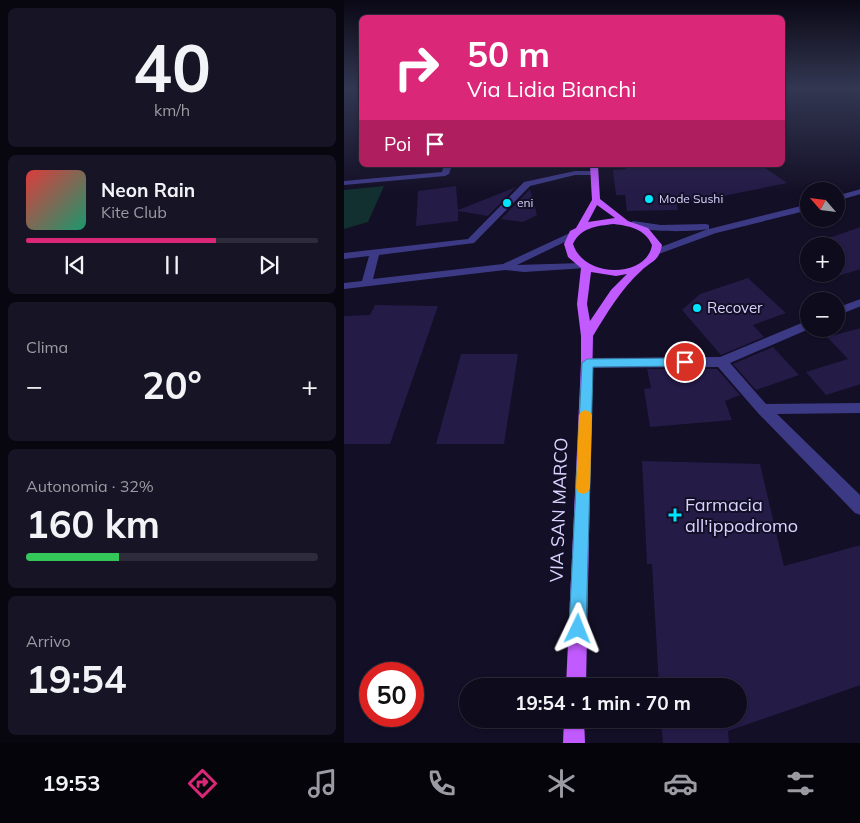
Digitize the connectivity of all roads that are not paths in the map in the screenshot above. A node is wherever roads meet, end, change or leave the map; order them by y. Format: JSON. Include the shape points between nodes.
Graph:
{"nodes":[{"id":1,"x":447,"y":167,"type":"edge"},
{"id":2,"x":594,"y":169,"type":"edge"},
{"id":3,"x":344,"y":183,"type":"edge"},
{"id":4,"x":860,"y":191,"type":"edge"},
{"id":5,"x":845,"y":196,"type":"edge"},
{"id":6,"x":596,"y":200,"type":"junction"},
{"id":7,"x":800,"y":210,"type":"edge"},
{"id":8,"x":630,"y":223,"type":"junction"},
{"id":9,"x":721,"y":227,"type":"junction"},
{"id":10,"x":581,"y":228,"type":"junction"},
{"id":11,"x":572,"y":235,"type":"junction"},
{"id":12,"x":376,"y":252,"type":"junction"},
{"id":13,"x":656,"y":252,"type":"junction"},
{"id":14,"x":344,"y":256,"type":"edge"},
{"id":15,"x":642,"y":266,"type":"junction"},
{"id":16,"x":504,"y":267,"type":"junction"},
{"id":17,"x":584,"y":267,"type":"junction"},
{"id":18,"x":367,"y":283,"type":"junction"},
{"id":19,"x":344,"y":286,"type":"edge"},
{"id":20,"x":860,"y":302,"type":"edge"},
{"id":21,"x":845,"y":308,"type":"edge"},
{"id":22,"x":800,"y":328,"type":"edge"},
{"id":23,"x":587,"y":336,"type":"junction"},
{"id":24,"x":721,"y":362,"type":"junction"},
{"id":25,"x":587,"y":363,"type":"junction"},
{"id":26,"x":860,"y":408,"type":"edge"},
{"id":27,"x":763,"y":409,"type":"junction"},
{"id":28,"x":860,"y":508,"type":"edge"},
{"id":29,"x":576,"y":678,"type":"edge"},
{"id":30,"x":574,"y":728,"type":"edge"},
{"id":31,"x":574,"y":743,"type":"edge"}],
"edges":[{"from":1,"to":3,"type":"street","via":[[445,174]]},
{"from":2,"to":6,"type":"main road"},
{"from":2,"to":12,"type":"street","via":[[527,184],[470,241]]},
{"from":4,"to":5,"type":"street"},
{"from":6,"to":8,"type":"main road"},
{"from":6,"to":10,"type":"main road"},
{"from":7,"to":9,"type":"street"},
{"from":8,"to":9,"type":"street","via":[[661,228]]},
{"from":8,"to":10,"type":"main road","via":[[602,222]]},
{"from":8,"to":13,"type":"main road","via":[[654,239]]},
{"from":9,"to":13,"type":"street"},
{"from":10,"to":11,"type":"main road"},
{"from":11,"to":16,"type":"street"},
{"from":11,"to":17,"type":"main road","via":[[568,251]]},
{"from":12,"to":14,"type":"street"},
{"from":12,"to":18,"type":"street"},
{"from":13,"to":15,"type":"main road"},
{"from":15,"to":17,"type":"main road","via":[[615,272]]},
{"from":15,"to":23,"type":"main road","via":[[615,292]]},
{"from":16,"to":17,"type":"street"},
{"from":16,"to":18,"type":"street"},
{"from":17,"to":23,"type":"main road","name":"VIA SAN MARCO","via":[[582,304]]},
{"from":18,"to":19,"type":"street"},
{"from":20,"to":21,"type":"street"},
{"from":22,"to":24,"type":"street"},
{"from":23,"to":25,"type":"main road","name":"VIA SAN MARCO"},
{"from":24,"to":25,"type":"street"},
{"from":24,"to":27,"type":"street"},
{"from":25,"to":29,"type":"main road","name":"VIA SAN MARCO"},
{"from":26,"to":27,"type":"street"},
{"from":27,"to":28,"type":"street"},
{"from":30,"to":31,"type":"main road"}]}
